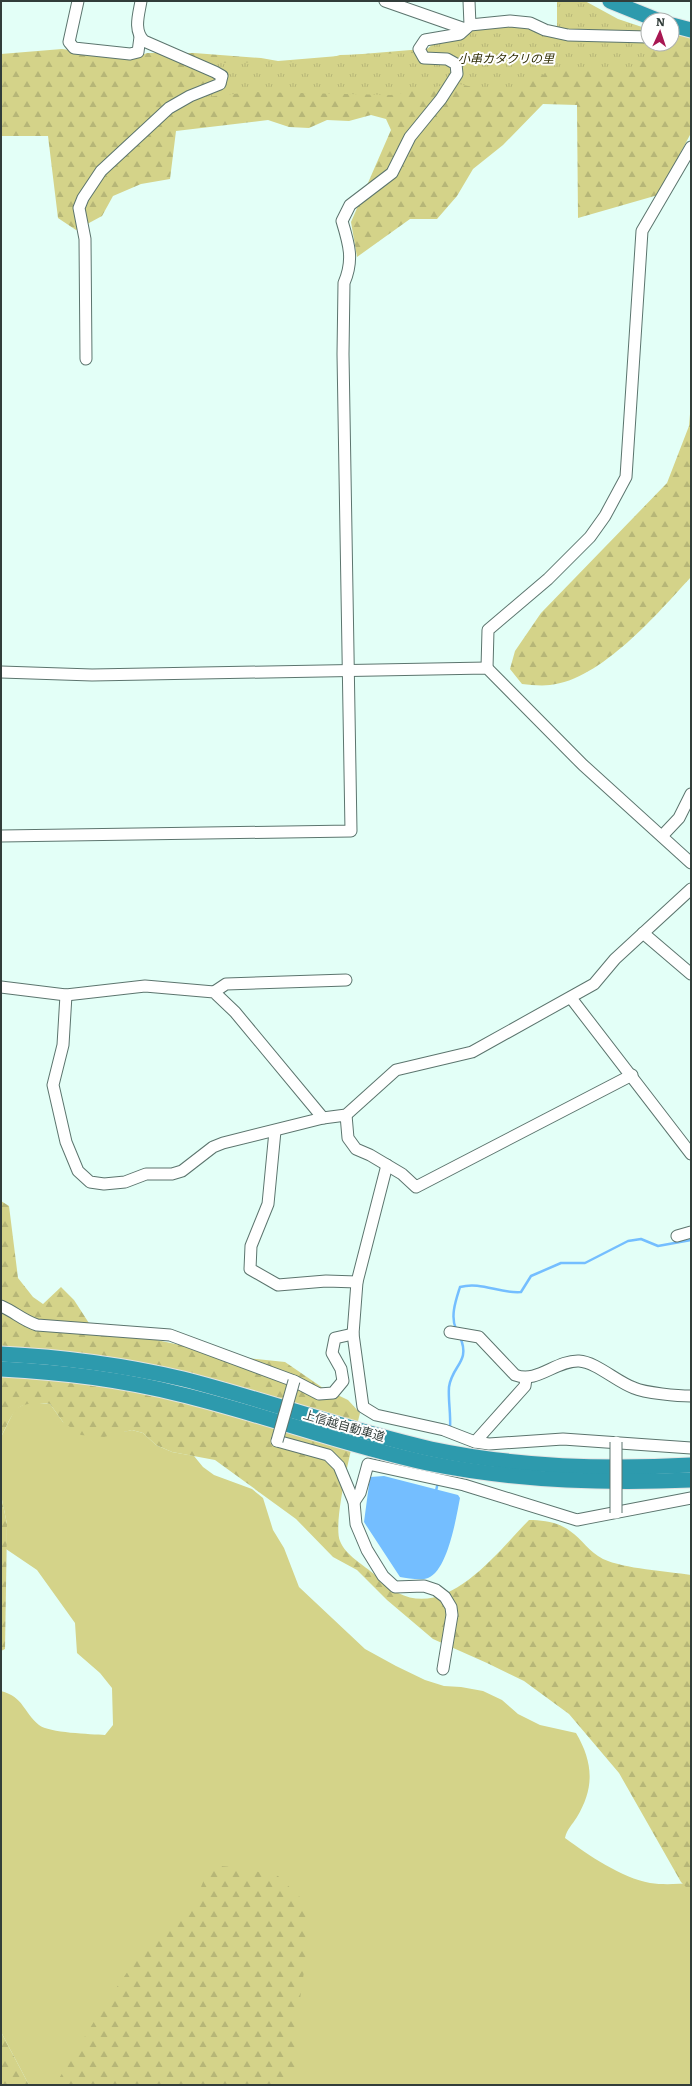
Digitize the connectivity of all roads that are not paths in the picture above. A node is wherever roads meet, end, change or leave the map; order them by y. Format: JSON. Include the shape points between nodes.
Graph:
{"nodes":[{"id":1,"x":78,"y":1,"type":"edge"},
{"id":2,"x":142,"y":1,"type":"edge"},
{"id":3,"x":385,"y":1,"type":"edge"},
{"id":4,"x":469,"y":1,"type":"edge"},
{"id":5,"x":610,"y":1,"type":"edge"},
{"id":6,"x":640,"y":13,"type":"edge"},
{"id":7,"x":467,"y":27,"type":"junction"},
{"id":8,"x":680,"y":28,"type":"edge"},
{"id":9,"x":691,"y":30,"type":"edge"},
{"id":10,"x":140,"y":37,"type":"junction"},
{"id":11,"x":640,"y":37,"type":"edge"},
{"id":12,"x":691,"y":147,"type":"edge"},
{"id":13,"x":86,"y":358,"type":"dead end"},
{"id":14,"x":487,"y":668,"type":"junction"},
{"id":15,"x":349,"y":671,"type":"junction"},
{"id":16,"x":1,"y":672,"type":"edge"},
{"id":17,"x":691,"y":794,"type":"edge"},
{"id":18,"x":1,"y":836,"type":"edge"},
{"id":19,"x":662,"y":836,"type":"junction"},
{"id":20,"x":691,"y":863,"type":"edge"},
{"id":21,"x":691,"y":889,"type":"edge"},
{"id":22,"x":643,"y":933,"type":"junction"},
{"id":23,"x":691,"y":974,"type":"edge"},
{"id":24,"x":346,"y":980,"type":"dead end"},
{"id":25,"x":1,"y":987,"type":"edge"},
{"id":26,"x":214,"y":992,"type":"junction"},
{"id":27,"x":66,"y":995,"type":"junction"},
{"id":28,"x":571,"y":998,"type":"junction"},
{"id":29,"x":632,"y":1075,"type":"junction"},
{"id":30,"x":346,"y":1115,"type":"junction"},
{"id":31,"x":323,"y":1118,"type":"junction"},
{"id":32,"x":275,"y":1131,"type":"junction"},
{"id":33,"x":691,"y":1154,"type":"edge"},
{"id":34,"x":387,"y":1165,"type":"junction"},
{"id":35,"x":691,"y":1232,"type":"edge"},
{"id":36,"x":676,"y":1236,"type":"dead end"},
{"id":37,"x":357,"y":1282,"type":"junction"},
{"id":38,"x":1,"y":1306,"type":"edge"},
{"id":39,"x":450,"y":1332,"type":"dead end"},
{"id":40,"x":353,"y":1334,"type":"junction"},
{"id":41,"x":1,"y":1354,"type":"edge"},
{"id":42,"x":1,"y":1369,"type":"edge"},
{"id":43,"x":526,"y":1378,"type":"junction"},
{"id":44,"x":294,"y":1381,"type":"junction"},
{"id":45,"x":691,"y":1396,"type":"edge"},
{"id":46,"x":475,"y":1442,"type":"junction"},
{"id":47,"x":616,"y":1442,"type":"junction"},
{"id":48,"x":691,"y":1448,"type":"edge"},
{"id":49,"x":691,"y":1465,"type":"edge"},
{"id":50,"x":691,"y":1480,"type":"edge"},
{"id":51,"x":691,"y":1498,"type":"edge"},
{"id":52,"x":354,"y":1502,"type":"junction"},
{"id":53,"x":616,"y":1513,"type":"junction"},
{"id":54,"x":443,"y":1669,"type":"dead end"}],
"edges":[{"from":1,"to":10,"type":"street","via":[[69,42],[74,48],[130,54],[138,52]]},
{"from":2,"to":10,"type":"street","via":[[137,27]]},
{"from":3,"to":7,"type":"street"},
{"from":4,"to":7,"type":"street"},
{"from":5,"to":6,"type":"highway"},
{"from":7,"to":11,"type":"street","via":[[510,21],[568,35]]},
{"from":7,"to":15,"type":"street","via":[[460,34],[425,40],[422,43],[419,49],[424,58],[447,59],[456,64],[457,74],[410,137],[392,173],[350,205],[342,221],[351,249],[348,274],[344,283],[343,354]]},
{"from":8,"to":9,"type":"highway"},
{"from":10,"to":13,"type":"street","via":[[215,72],[222,76],[222,81],[169,108],[101,171],[82,198],[79,208],[84,239]]},
{"from":12,"to":14,"type":"street","via":[[642,231],[626,477],[605,516],[590,537],[548,579],[488,630]]},
{"from":14,"to":15,"type":"street"},
{"from":14,"to":19,"type":"street","via":[[583,765]]},
{"from":15,"to":16,"type":"street","via":[[92,675]]},
{"from":15,"to":18,"type":"street","via":[[351,832]]},
{"from":17,"to":19,"type":"street","via":[[679,818]]},
{"from":19,"to":20,"type":"street"},
{"from":21,"to":22,"type":"street"},
{"from":22,"to":23,"type":"street"},
{"from":22,"to":28,"type":"street","via":[[615,959],[594,984]]},
{"from":24,"to":26,"type":"street","via":[[226,984]]},
{"from":25,"to":27,"type":"street"},
{"from":26,"to":27,"type":"street","via":[[145,986]]},
{"from":26,"to":31,"type":"street","via":[[236,1012]]},
{"from":27,"to":32,"type":"street","via":[[62,1045],[53,1085],[66,1142],[78,1171],[90,1182],[126,1182],[146,1174],[172,1174],[182,1171],[213,1147]]},
{"from":28,"to":29,"type":"street"},
{"from":28,"to":30,"type":"street","via":[[472,1052],[396,1070]]},
{"from":29,"to":33,"type":"street"},
{"from":29,"to":34,"type":"street","via":[[416,1187]]},
{"from":30,"to":31,"type":"street"},
{"from":30,"to":34,"type":"street","via":[[348,1138],[356,1149]]},
{"from":31,"to":32,"type":"street"},
{"from":32,"to":37,"type":"street","via":[[268,1204],[251,1246],[250,1269],[278,1285],[326,1281]]},
{"from":34,"to":37,"type":"street"},
{"from":35,"to":36,"type":"street"},
{"from":37,"to":40,"type":"street"},
{"from":38,"to":44,"type":"street","via":[[24,1321],[37,1325],[170,1335]]},
{"from":39,"to":43,"type":"street","via":[[479,1337],[515,1375]]},
{"from":40,"to":44,"type":"street","via":[[335,1338],[332,1353],[341,1368],[342,1382],[333,1393],[319,1394]]},
{"from":40,"to":46,"type":"street","via":[[363,1407],[376,1415],[444,1430]]},
{"from":41,"to":49,"type":"highway","name":"上信越自動車道","via":[[73,1359],[154,1373],[223,1390],[397,1441],[507,1462],[574,1467]]},
{"from":42,"to":50,"type":"highway","name":"上信越自動車道","via":[[71,1374],[143,1385],[218,1404],[391,1455],[466,1470],[576,1481]]},
{"from":43,"to":45,"type":"street","via":[[569,1362],[580,1361],[634,1389]]},
{"from":43,"to":46,"type":"street","via":[[525,1386]]},
{"from":44,"to":52,"type":"street","bridge":true,"via":[[277,1441],[328,1455],[339,1466]]},
{"from":46,"to":47,"type":"street","via":[[489,1444],[563,1439]]},
{"from":47,"to":48,"type":"street"},
{"from":47,"to":53,"type":"street","bridge":true},
{"from":51,"to":53,"type":"street"},
{"from":52,"to":53,"type":"street","via":[[360,1492],[368,1464],[464,1485],[577,1520]]},
{"from":52,"to":54,"type":"street","via":[[356,1524],[367,1550],[389,1582],[395,1587],[424,1586],[436,1590],[451,1607]]}]}
